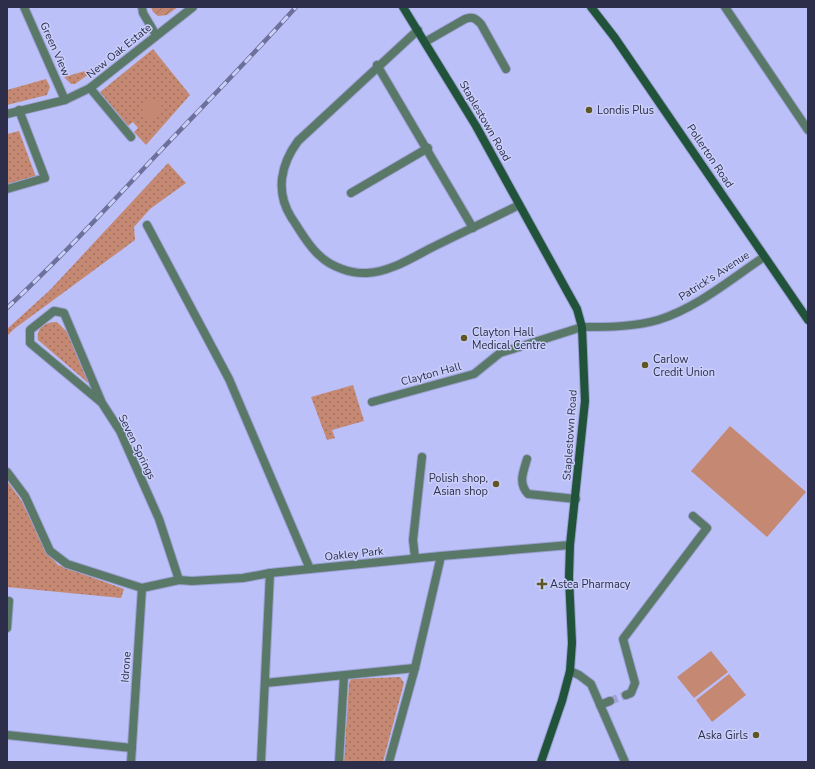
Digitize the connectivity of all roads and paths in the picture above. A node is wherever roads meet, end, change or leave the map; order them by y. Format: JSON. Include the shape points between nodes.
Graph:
{"nodes":[{"id":1,"x":24,"y":7,"type":"edge"},
{"id":2,"x":142,"y":7,"type":"edge"},
{"id":3,"x":193,"y":7,"type":"edge"},
{"id":4,"x":403,"y":7,"type":"edge"},
{"id":5,"x":591,"y":7,"type":"edge"},
{"id":6,"x":725,"y":7,"type":"edge"},
{"id":7,"x":418,"y":30,"type":"junction"},
{"id":8,"x":156,"y":34,"type":"junction"},
{"id":9,"x":425,"y":42,"type":"junction"},
{"id":10,"x":378,"y":65,"type":"junction"},
{"id":11,"x":506,"y":69,"type":"dead end"},
{"id":12,"x":90,"y":88,"type":"junction"},
{"id":13,"x":65,"y":100,"type":"junction"},
{"id":14,"x":19,"y":110,"type":"junction"},
{"id":15,"x":7,"y":114,"type":"edge"},
{"id":16,"x":808,"y":130,"type":"edge"},
{"id":17,"x":131,"y":137,"type":"dead end"},
{"id":18,"x":428,"y":148,"type":"junction"},
{"id":19,"x":7,"y":189,"type":"edge"},
{"id":20,"x":351,"y":193,"type":"dead end"},
{"id":21,"x":519,"y":205,"type":"junction"},
{"id":22,"x":147,"y":225,"type":"dead end"},
{"id":23,"x":473,"y":228,"type":"junction"},
{"id":24,"x":764,"y":257,"type":"junction"},
{"id":25,"x":808,"y":320,"type":"edge"},
{"id":26,"x":582,"y":327,"type":"junction"},
{"id":27,"x":372,"y":402,"type":"dead end"},
{"id":28,"x":102,"y":403,"type":"junction"},
{"id":29,"x":422,"y":457,"type":"dead end"},
{"id":30,"x":527,"y":459,"type":"dead end"},
{"id":31,"x":7,"y":472,"type":"edge"},
{"id":32,"x":576,"y":499,"type":"junction"},
{"id":33,"x":693,"y":516,"type":"dead end"},
{"id":34,"x":570,"y":545,"type":"junction"},
{"id":35,"x":441,"y":556,"type":"junction"},
{"id":36,"x":415,"y":558,"type":"junction"},
{"id":37,"x":310,"y":569,"type":"junction"},
{"id":38,"x":270,"y":574,"type":"junction"},
{"id":39,"x":179,"y":580,"type":"junction"},
{"id":40,"x":142,"y":588,"type":"junction"},
{"id":41,"x":9,"y":601,"type":"dead end"},
{"id":42,"x":7,"y":628,"type":"edge"},
{"id":43,"x":415,"y":668,"type":"junction"},
{"id":44,"x":570,"y":671,"type":"junction"},
{"id":45,"x":344,"y":676,"type":"junction"},
{"id":46,"x":265,"y":683,"type":"junction"},
{"id":47,"x":626,"y":695,"type":"dead end"},
{"id":48,"x":610,"y":701,"type":"tunnel mouth"},
{"id":49,"x":600,"y":705,"type":"junction"},
{"id":50,"x":7,"y":735,"type":"edge"},
{"id":51,"x":132,"y":748,"type":"junction"},
{"id":52,"x":131,"y":762,"type":"edge"},
{"id":53,"x":261,"y":762,"type":"edge"},
{"id":54,"x":339,"y":762,"type":"edge"},
{"id":55,"x":389,"y":762,"type":"edge"},
{"id":56,"x":541,"y":762,"type":"edge"},
{"id":57,"x":625,"y":762,"type":"edge"}],
"edges":[{"from":1,"to":13,"type":"street","name":"Green View"},
{"from":2,"to":8,"type":"street"},
{"from":3,"to":8,"type":"street","name":"New Oak Estate"},
{"from":4,"to":7,"type":"main road","name":"Staplestown Road"},
{"from":5,"to":24,"type":"main road","name":"Pollerton Road"},
{"from":6,"to":16,"type":"street"},
{"from":7,"to":9,"type":"main road","name":"Staplestown Road"},
{"from":7,"to":10,"type":"street"},
{"from":8,"to":12,"type":"street","name":"New Oak Estate"},
{"from":9,"to":11,"type":"street","via":[[465,19],[476,18]]},
{"from":9,"to":21,"type":"main road","name":"Staplestown Road","via":[[476,126]]},
{"from":10,"to":18,"type":"street"},
{"from":10,"to":23,"type":"street","via":[[298,141],[290,152],[281,181],[289,213],[320,256],[343,270],[361,273],[396,266]]},
{"from":12,"to":13,"type":"street","name":"New Oak Estate"},
{"from":12,"to":17,"type":"street"},
{"from":13,"to":14,"type":"street","name":"New Oak Estate"},
{"from":14,"to":15,"type":"street","name":"New Oak Estate"},
{"from":14,"to":19,"type":"street","via":[[45,178]]},
{"from":18,"to":20,"type":"street"},
{"from":18,"to":23,"type":"street"},
{"from":21,"to":23,"type":"street"},
{"from":21,"to":26,"type":"main road","name":"Staplestown Road","via":[[577,309]]},
{"from":22,"to":37,"type":"street","via":[[229,379]]},
{"from":24,"to":25,"type":"main road","name":"Pollerton Road"},
{"from":24,"to":26,"type":"street","name":"Patrick's Avenue","via":[[692,305],[664,318],[640,324]]},
{"from":26,"to":27,"type":"street","name":"Clayton Hall","via":[[500,353],[474,374]]},
{"from":26,"to":32,"type":"main road","name":"Staplestown Road","via":[[585,401]]},
{"from":28,"to":28,"type":"street","name":"Seven Springs","via":[[30,343],[30,330],[54,311],[64,313]]},
{"from":28,"to":39,"type":"street","name":"Seven Springs","via":[[120,431],[159,518]]},
{"from":29,"to":36,"type":"street","via":[[414,540]]},
{"from":30,"to":32,"type":"street","via":[[521,481],[528,494]]},
{"from":31,"to":40,"type":"street","via":[[25,496],[50,551],[67,564]]},
{"from":32,"to":34,"type":"main road","name":"Staplestown Road"},
{"from":33,"to":47,"type":"street","via":[[707,528],[622,639],[634,682],[631,693]]},
{"from":34,"to":35,"type":"street","name":"Oakley Park"},
{"from":34,"to":44,"type":"main road","name":"Staplestown Road"},
{"from":35,"to":36,"type":"street","name":"Oakley Park"},
{"from":35,"to":43,"type":"street"},
{"from":36,"to":37,"type":"street","name":"Oakley Park"},
{"from":37,"to":38,"type":"street","name":"Oakley Park"},
{"from":38,"to":39,"type":"street","name":"Oakley Park","via":[[192,582]]},
{"from":38,"to":46,"type":"street"},
{"from":39,"to":40,"type":"street"},
{"from":40,"to":51,"type":"street","name":"Idrone"},
{"from":41,"to":42,"type":"street"},
{"from":43,"to":45,"type":"street"},
{"from":43,"to":55,"type":"street"},
{"from":44,"to":49,"type":"street","via":[[580,675],[590,684]]},
{"from":44,"to":56,"type":"main road","name":"Staplestown Road"},
{"from":45,"to":46,"type":"street"},
{"from":45,"to":54,"type":"street"},
{"from":46,"to":53,"type":"street"},
{"from":48,"to":49,"type":"street"},
{"from":49,"to":57,"type":"street"},
{"from":50,"to":51,"type":"street"},
{"from":51,"to":52,"type":"street","name":"Idrone"}]}
